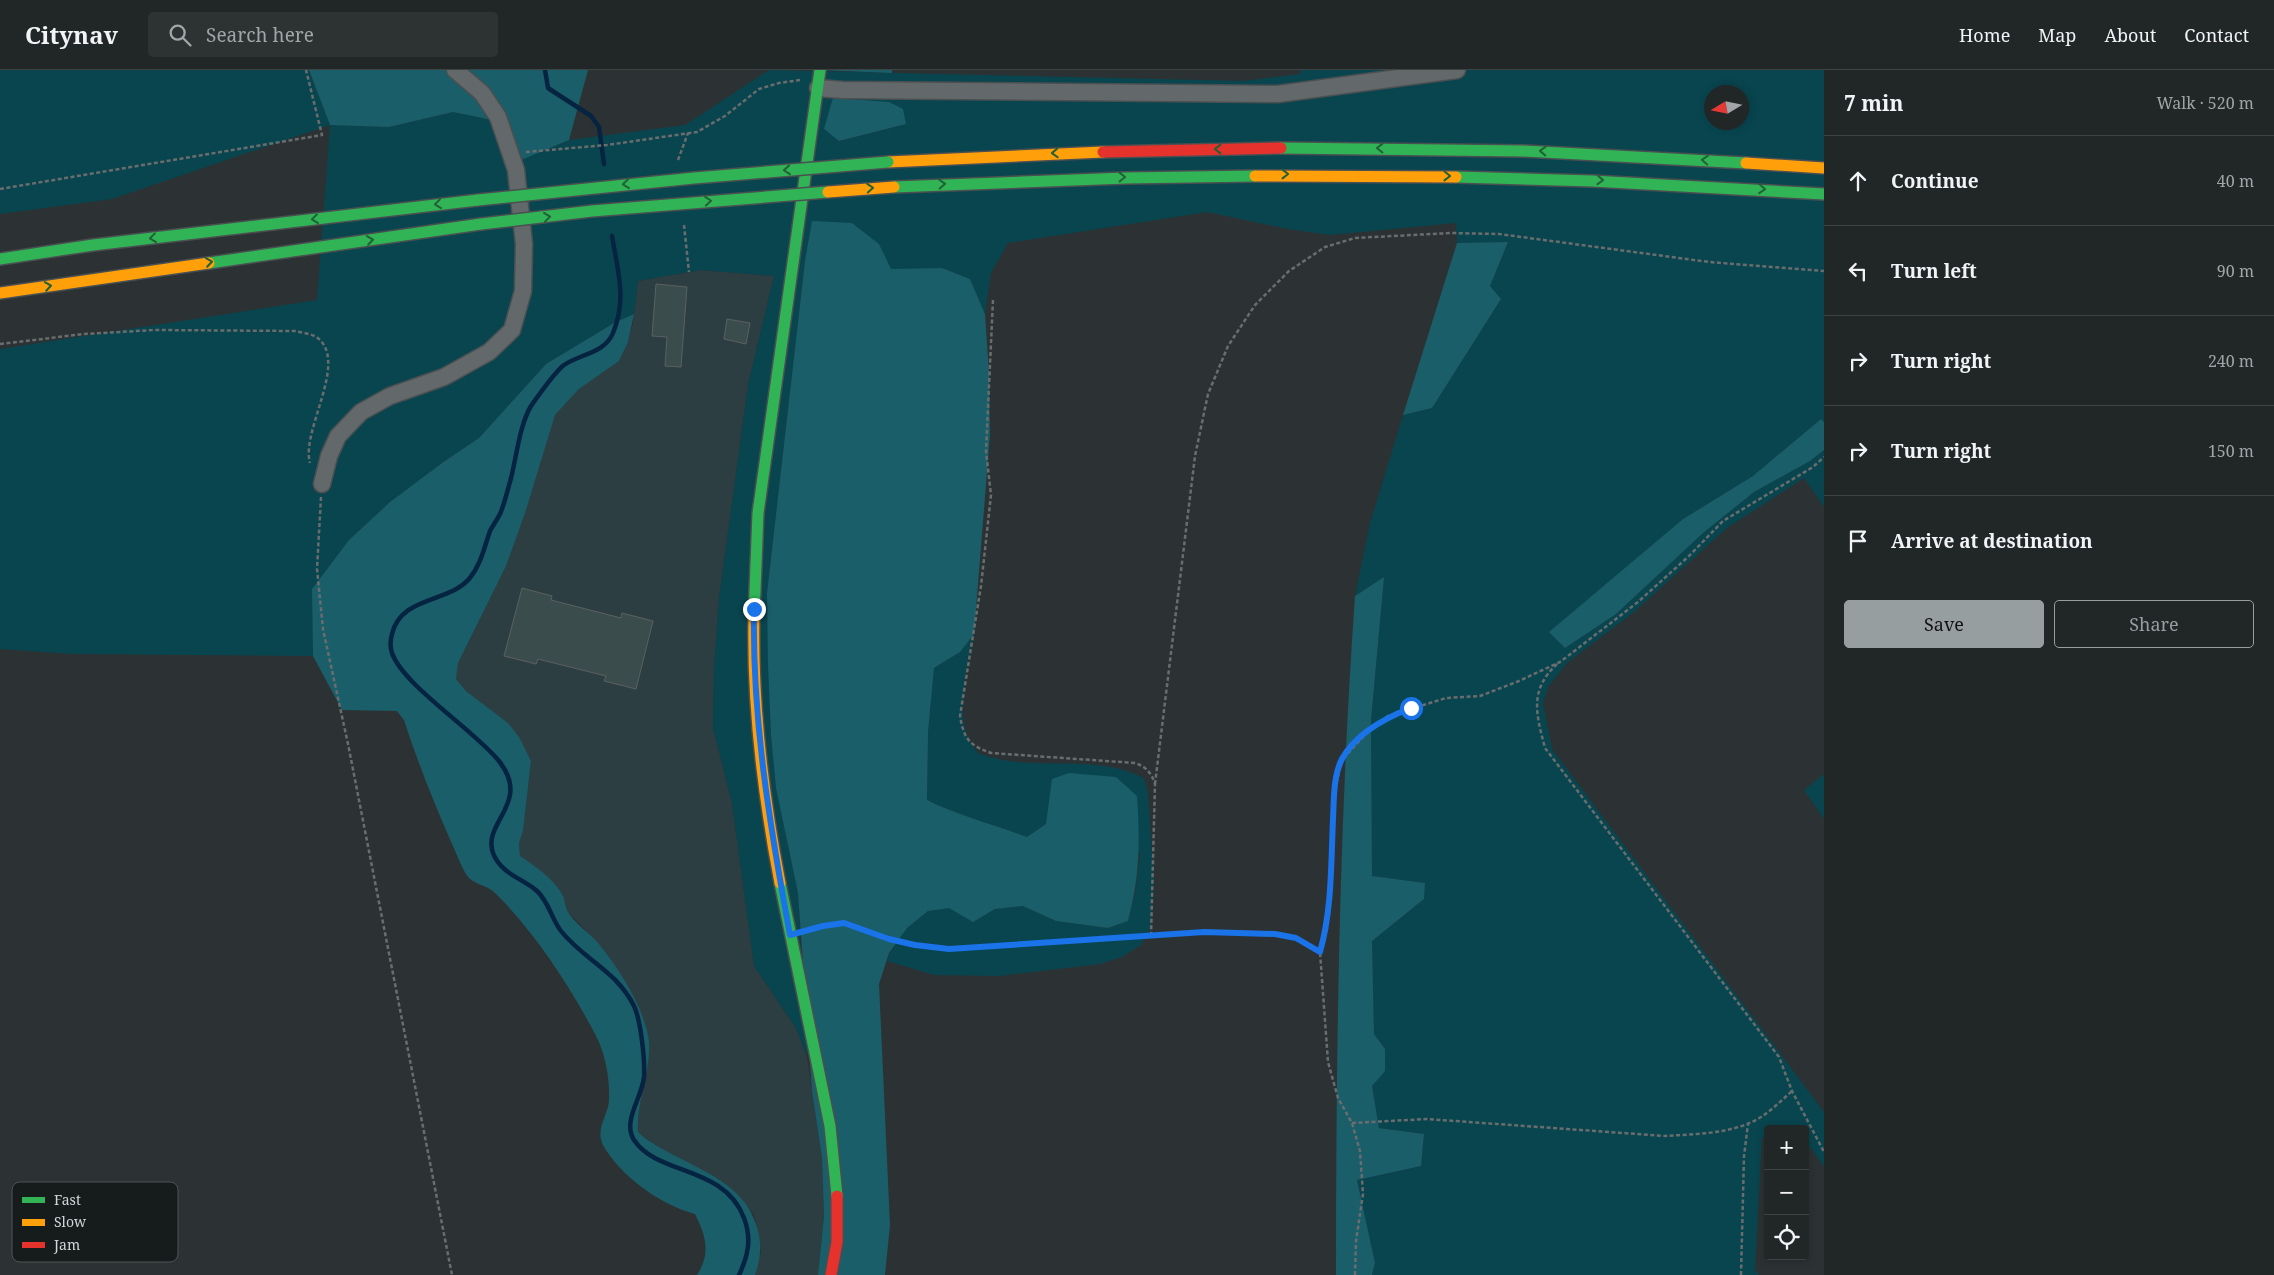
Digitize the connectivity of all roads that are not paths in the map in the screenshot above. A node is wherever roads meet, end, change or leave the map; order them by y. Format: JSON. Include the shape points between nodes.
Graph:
{"nodes":[{"id":1,"x":455,"y":70,"type":"edge"},
{"id":2,"x":1456,"y":70,"type":"edge"},
{"id":3,"x":819,"y":79,"type":"edge"},
{"id":4,"x":1824,"y":168,"type":"edge"},
{"id":5,"x":1824,"y":194,"type":"edge"},
{"id":6,"x":0,"y":259,"type":"edge"},
{"id":7,"x":0,"y":293,"type":"edge"},
{"id":8,"x":322,"y":484,"type":"road end"},
{"id":9,"x":831,"y":1275,"type":"edge"}],
"edges":[{"from":1,"to":8,"type":"street","via":[[482,93],[498,117],[516,170],[524,244],[523,291],[512,330],[489,352],[444,377],[390,396],[361,412],[338,436]]},
{"from":2,"to":3,"type":"street","via":[[1278,94],[843,90]]},
{"from":3,"to":9,"type":"main road","via":[[768,438],[755,560],[753,650],[760,751],[771,836],[832,1136],[838,1209]]},
{"from":4,"to":6,"type":"main road","one_way":true,"bridge":true,"via":[[1591,153],[1357,148],[1039,154],[694,178],[478,200],[93,245]]},
{"from":7,"to":5,"type":"main road","one_way":true,"bridge":true,"via":[[481,224],[694,202],[894,187],[1108,177],[1362,174],[1692,184]]}]}
